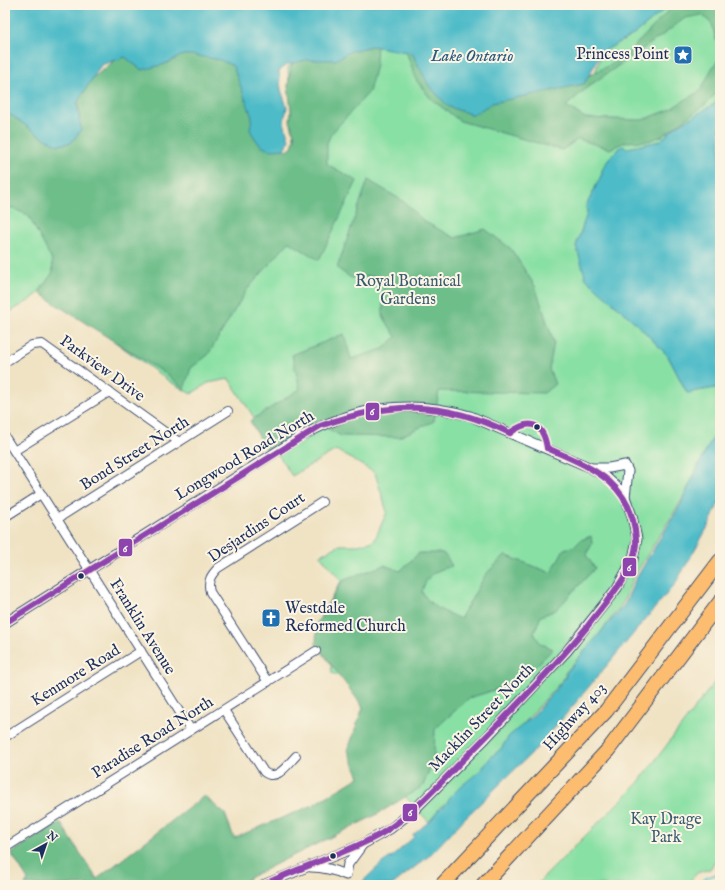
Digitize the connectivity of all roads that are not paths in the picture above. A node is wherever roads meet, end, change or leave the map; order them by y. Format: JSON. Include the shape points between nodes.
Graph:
{"nodes":[{"id":1,"x":5,"y":362,"type":"edge"},
{"id":2,"x":109,"y":392,"type":"junction"},
{"id":3,"x":228,"y":411,"type":"dead end"},
{"id":4,"x":5,"y":437,"type":"edge"},
{"id":5,"x":179,"y":442,"type":"junction"},
{"id":6,"x":14,"y":451,"type":"junction"},
{"id":7,"x":589,"y":467,"type":"junction"},
{"id":8,"x":41,"y":494,"type":"junction"},
{"id":9,"x":625,"y":498,"type":"junction"},
{"id":10,"x":322,"y":502,"type":"dead end"},
{"id":11,"x":5,"y":517,"type":"edge"},
{"id":12,"x":57,"y":519,"type":"junction"},
{"id":13,"x":720,"y":561,"type":"edge"},
{"id":14,"x":90,"y":570,"type":"junction"},
{"id":15,"x":720,"y":602,"type":"edge"},
{"id":16,"x":5,"y":624,"type":"edge"},
{"id":17,"x":141,"y":651,"type":"junction"},
{"id":18,"x":316,"y":652,"type":"dead end"},
{"id":19,"x":268,"y":682,"type":"junction"},
{"id":20,"x":224,"y":710,"type":"junction"},
{"id":21,"x":191,"y":730,"type":"junction"},
{"id":22,"x":5,"y":737,"type":"edge"},
{"id":23,"x":296,"y":756,"type":"dead end"},
{"id":24,"x":363,"y":844,"type":"junction"},
{"id":25,"x":5,"y":848,"type":"edge"},
{"id":26,"x":305,"y":868,"type":"junction"},
{"id":27,"x":263,"y":885,"type":"edge"},
{"id":28,"x":442,"y":885,"type":"edge"},
{"id":29,"x":483,"y":885,"type":"edge"}],
"edges":[{"from":1,"to":2,"type":"street","name":"Parkview Drive","via":[[32,345],[42,344]]},
{"from":2,"to":5,"type":"street","name":"Parkview Drive"},
{"from":2,"to":6,"type":"street"},
{"from":3,"to":5,"type":"street","name":"Bond Street North"},
{"from":4,"to":6,"type":"street","name":"Franklin Avenue"},
{"from":5,"to":12,"type":"street","name":"Bond Street North"},
{"from":6,"to":8,"type":"street","name":"Franklin Avenue"},
{"from":7,"to":9,"type":"street","name":"Longwood Road North","via":[[614,484]]},
{"from":7,"to":9,"type":"street","via":[[609,468],[625,465],[628,471]]},
{"from":7,"to":14,"type":"street","name":"Longwood Road North","via":[[484,421],[457,412],[404,407],[366,411],[342,417],[300,437]]},
{"from":8,"to":11,"type":"street"},
{"from":8,"to":12,"type":"street","name":"Franklin Avenue"},
{"from":9,"to":24,"type":"street","name":"Macklin Street North","via":[[637,539],[633,559],[617,588],[567,651],[486,738],[414,810],[390,829]]},
{"from":10,"to":19,"type":"street","name":"Desjardins Court","via":[[218,568],[209,580],[210,592]]},
{"from":12,"to":14,"type":"street","name":"Franklin Avenue"},
{"from":13,"to":28,"type":"highway","name":"Highway 403","via":[[606,710]]},
{"from":14,"to":16,"type":"street","name":"Longwood Road North"},
{"from":14,"to":17,"type":"street","name":"Franklin Avenue"},
{"from":15,"to":29,"type":"highway","via":[[608,750]]},
{"from":17,"to":21,"type":"street","name":"Franklin Avenue"},
{"from":17,"to":22,"type":"street","name":"Kenmore Road"},
{"from":18,"to":19,"type":"street","name":"Paradise Road North"},
{"from":19,"to":20,"type":"street","name":"Paradise Road North"},
{"from":20,"to":21,"type":"street","name":"Paradise Road North"},
{"from":20,"to":23,"type":"street","via":[[267,774],[279,773]]},
{"from":21,"to":25,"type":"street","name":"Paradise Road North"},
{"from":24,"to":26,"type":"street","name":"Macklin Street North"},
{"from":24,"to":26,"type":"street","via":[[348,864],[346,875],[319,867]]},
{"from":26,"to":27,"type":"street","name":"Macklin Street North"}]}
